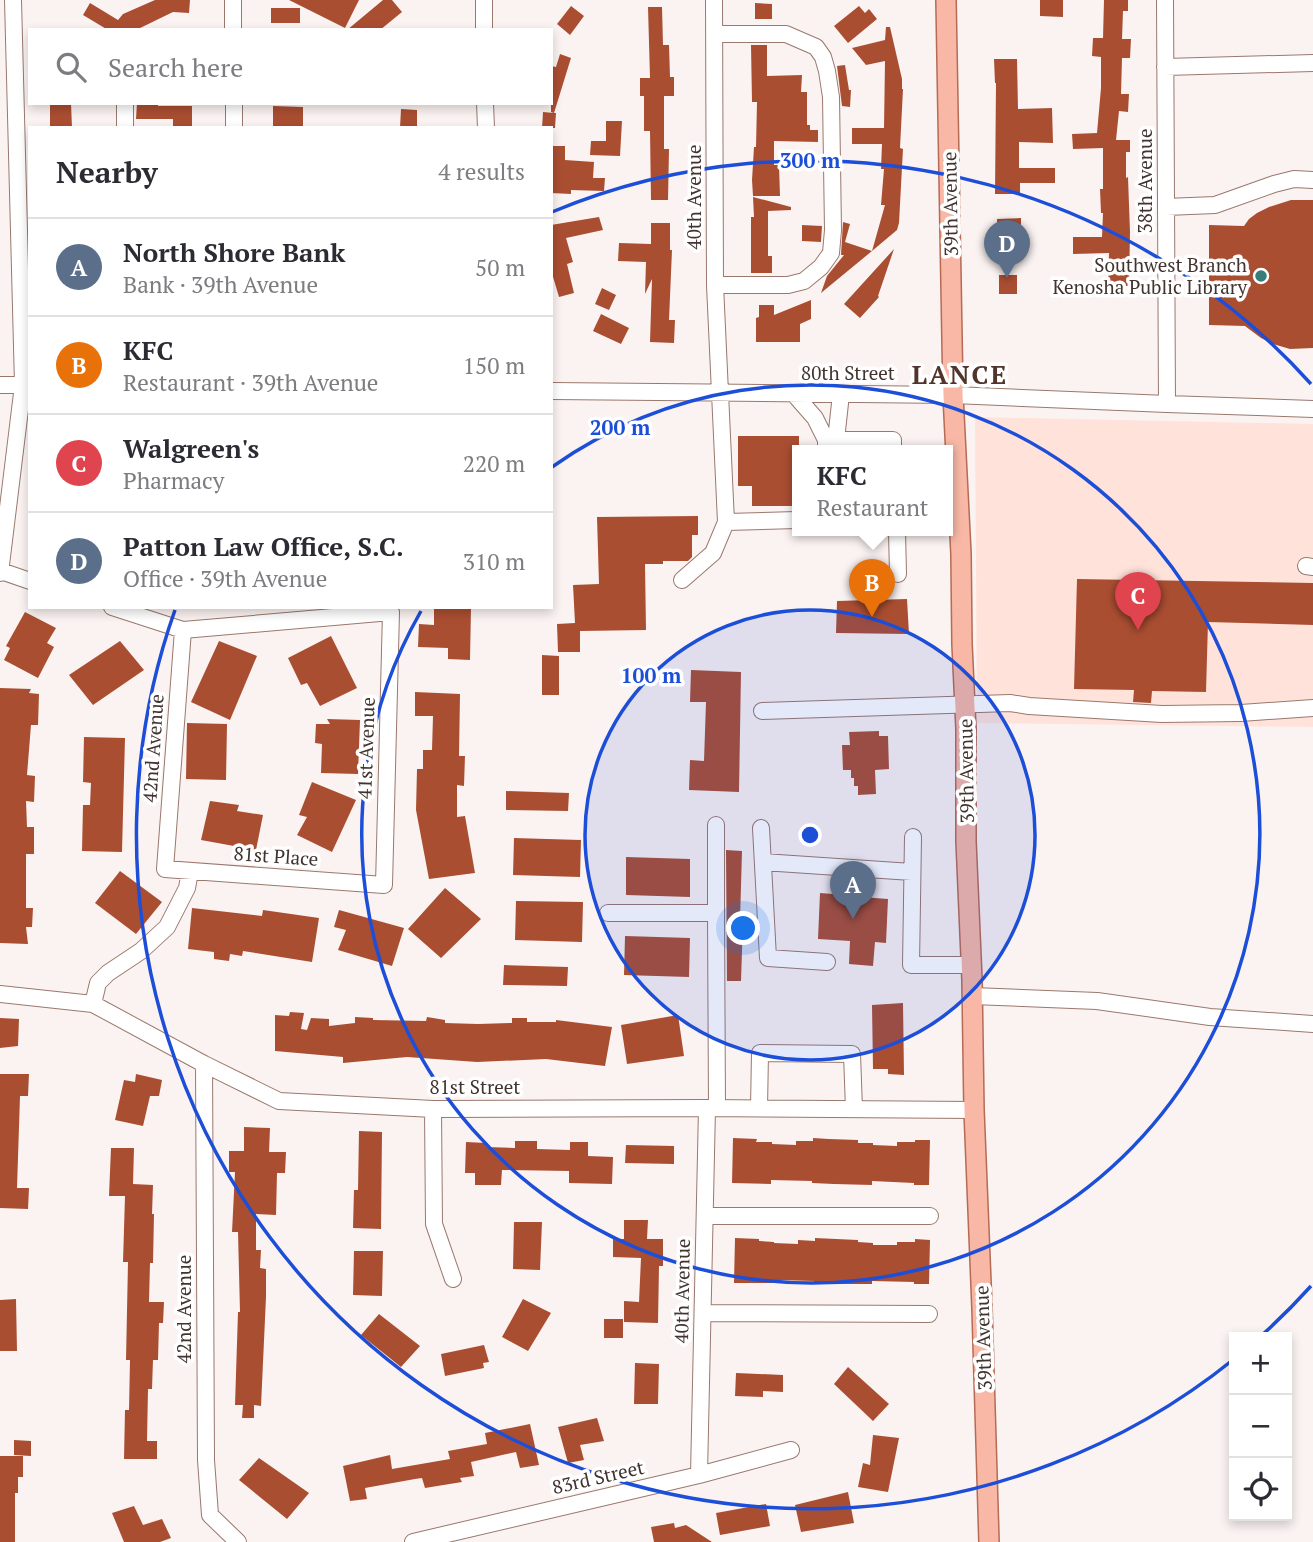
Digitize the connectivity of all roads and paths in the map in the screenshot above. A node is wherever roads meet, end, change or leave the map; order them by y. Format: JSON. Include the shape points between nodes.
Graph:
{"nodes":[{"id":1,"x":13,"y":0,"type":"edge"},
{"id":2,"x":233,"y":0,"type":"edge"},
{"id":3,"x":484,"y":0,"type":"edge"},
{"id":4,"x":713,"y":0,"type":"edge"},
{"id":5,"x":946,"y":0,"type":"edge"},
{"id":6,"x":1165,"y":0,"type":"edge"},
{"id":7,"x":233,"y":28,"type":"edge"},
{"id":8,"x":484,"y":28,"type":"edge"},
{"id":9,"x":714,"y":34,"type":"junction"},
{"id":10,"x":1313,"y":63,"type":"edge"},
{"id":11,"x":1165,"y":67,"type":"junction"},
{"id":12,"x":125,"y":105,"type":"edge"},
{"id":13,"x":234,"y":105,"type":"edge"},
{"id":14,"x":485,"y":105,"type":"edge"},
{"id":15,"x":125,"y":126,"type":"edge"},
{"id":16,"x":234,"y":126,"type":"edge"},
{"id":17,"x":486,"y":126,"type":"edge"},
{"id":18,"x":1313,"y":180,"type":"edge"},
{"id":19,"x":1166,"y":207,"type":"junction"},
{"id":20,"x":715,"y":285,"type":"junction"},
{"id":21,"x":0,"y":385,"type":"edge"},
{"id":22,"x":26,"y":385,"type":"edge"},
{"id":23,"x":553,"y":391,"type":"edge"},
{"id":24,"x":719,"y":393,"type":"junction"},
{"id":25,"x":793,"y":394,"type":"junction"},
{"id":26,"x":841,"y":394,"type":"junction"},
{"id":27,"x":953,"y":394,"type":"junction"},
{"id":28,"x":1167,"y":404,"type":"junction"},
{"id":29,"x":1313,"y":409,"type":"edge"},
{"id":30,"x":829,"y":444,"type":"edge"},
{"id":31,"x":892,"y":445,"type":"edge"},
{"id":32,"x":792,"y":520,"type":"edge"},
{"id":33,"x":726,"y":522,"type":"junction"},
{"id":34,"x":953,"y":523,"type":"edge"},
{"id":35,"x":897,"y":536,"type":"edge"},
{"id":36,"x":0,"y":572,"type":"edge"},
{"id":37,"x":898,"y":574,"type":"dead end"},
{"id":38,"x":28,"y":579,"type":"edge"},
{"id":39,"x":682,"y":580,"type":"dead end"},
{"id":40,"x":119,"y":609,"type":"edge"},
{"id":41,"x":183,"y":630,"type":"junction"},
{"id":42,"x":965,"y":705,"type":"junction"},
{"id":43,"x":1313,"y":708,"type":"edge"},
{"id":44,"x":762,"y":711,"type":"dead end"},
{"id":45,"x":716,"y":825,"type":"dead end"},
{"id":46,"x":761,"y":828,"type":"dead end"},
{"id":47,"x":913,"y":837,"type":"dead end"},
{"id":48,"x":763,"y":862,"type":"junction"},
{"id":49,"x":165,"y":869,"type":"joint"},
{"id":50,"x":190,"y":871,"type":"junction"},
{"id":51,"x":912,"y":872,"type":"junction"},
{"id":52,"x":384,"y":885,"type":"joint"},
{"id":53,"x":608,"y":913,"type":"dead end"},
{"id":54,"x":716,"y":913,"type":"junction"},
{"id":55,"x":827,"y":962,"type":"dead end"},
{"id":56,"x":972,"y":965,"type":"junction"},
{"id":57,"x":0,"y":994,"type":"edge"},
{"id":58,"x":973,"y":996,"type":"junction"},
{"id":59,"x":93,"y":1004,"type":"junction"},
{"id":60,"x":1313,"y":1024,"type":"edge"},
{"id":61,"x":204,"y":1064,"type":"junction"},
{"id":62,"x":712,"y":1108,"type":"junction"},
{"id":63,"x":759,"y":1108,"type":"junction"},
{"id":64,"x":433,"y":1109,"type":"junction"},
{"id":65,"x":854,"y":1109,"type":"junction"},
{"id":66,"x":974,"y":1110,"type":"junction"},
{"id":67,"x":705,"y":1216,"type":"junction"},
{"id":68,"x":930,"y":1216,"type":"dead end"},
{"id":69,"x":453,"y":1279,"type":"dead end"},
{"id":70,"x":703,"y":1313,"type":"junction"},
{"id":71,"x":929,"y":1314,"type":"dead end"},
{"id":72,"x":791,"y":1450,"type":"dead end"},
{"id":73,"x":699,"y":1475,"type":"junction"},
{"id":74,"x":239,"y":1542,"type":"edge"},
{"id":75,"x":413,"y":1542,"type":"edge"},
{"id":76,"x":989,"y":1542,"type":"edge"}],
"edges":[{"from":1,"to":22,"type":"street"},
{"from":2,"to":7,"type":"street"},
{"from":3,"to":8,"type":"street"},
{"from":4,"to":9,"type":"street","name":"40th Avenue"},
{"from":5,"to":27,"type":"main road","name":"39th Avenue"},
{"from":6,"to":11,"type":"street","name":"38th Avenue"},
{"from":9,"to":20,"type":"street","name":"40th Avenue"},
{"from":9,"to":20,"type":"street","via":[[786,34],[816,47],[823,57],[831,97],[833,230],[831,253],[804,281]]},
{"from":10,"to":11,"type":"street"},
{"from":11,"to":19,"type":"street","name":"38th Avenue"},
{"from":12,"to":15,"type":"street"},
{"from":13,"to":16,"type":"street"},
{"from":14,"to":17,"type":"street"},
{"from":18,"to":19,"type":"street","via":[[1274,184],[1215,205]]},
{"from":19,"to":28,"type":"street","name":"38th Avenue"},
{"from":20,"to":24,"type":"street","name":"40th Avenue"},
{"from":21,"to":22,"type":"street"},
{"from":22,"to":36,"type":"street"},
{"from":23,"to":24,"type":"street","name":"80th Street"},
{"from":24,"to":25,"type":"street","name":"80th Street"},
{"from":24,"to":33,"type":"street","name":"40th Avenue"},
{"from":25,"to":26,"type":"street","name":"80th Street"},
{"from":25,"to":30,"type":"street","via":[[815,418]]},
{"from":26,"to":27,"type":"street","name":"80th Street"},
{"from":26,"to":30,"type":"street"},
{"from":27,"to":28,"type":"street","name":"80th Street"},
{"from":27,"to":34,"type":"main road","name":"39th Avenue"},
{"from":28,"to":29,"type":"street","name":"80th Street"},
{"from":30,"to":31,"type":"street","via":[[892,440]]},
{"from":32,"to":33,"type":"street"},
{"from":33,"to":39,"type":"street","via":[[713,553]]},
{"from":34,"to":42,"type":"main road","name":"39th Avenue"},
{"from":35,"to":37,"type":"street"},
{"from":36,"to":38,"type":"street"},
{"from":40,"to":41,"type":"street"},
{"from":41,"to":49,"type":"street","name":"42nd Avenue"},
{"from":41,"to":52,"type":"street","name":"41st Avenue","via":[[391,612]]},
{"from":42,"to":43,"type":"street","via":[[1010,703],[1162,714]]},
{"from":42,"to":44,"type":"street"},
{"from":42,"to":56,"type":"main road","name":"39th Avenue"},
{"from":45,"to":54,"type":"street","name":"40th Avenue"},
{"from":46,"to":48,"type":"street"},
{"from":47,"to":51,"type":"street"},
{"from":48,"to":51,"type":"street"},
{"from":48,"to":55,"type":"street","via":[[768,958]]},
{"from":49,"to":50,"type":"street","name":"81st Place"},
{"from":50,"to":52,"type":"street","name":"81st Place"},
{"from":50,"to":59,"type":"street","via":[[187,888],[167,927],[98,983]]},
{"from":51,"to":56,"type":"street","via":[[911,965]]},
{"from":53,"to":54,"type":"street"},
{"from":54,"to":62,"type":"street","name":"40th Avenue"},
{"from":56,"to":58,"type":"main road","name":"39th Avenue"},
{"from":57,"to":59,"type":"street","name":"81st Street"},
{"from":58,"to":60,"type":"street","via":[[1097,1000],[1210,1017]]},
{"from":58,"to":66,"type":"main road","name":"39th Avenue"},
{"from":59,"to":61,"type":"street","name":"81st Street"},
{"from":61,"to":64,"type":"street","name":"81st Street","via":[[279,1101]]},
{"from":61,"to":74,"type":"street","name":"42nd Avenue","via":[[210,1516]]},
{"from":62,"to":63,"type":"street","name":"81st Street"},
{"from":62,"to":64,"type":"street","name":"81st Street"},
{"from":62,"to":67,"type":"street","name":"40th Avenue"},
{"from":63,"to":65,"type":"street","name":"81st Street"},
{"from":63,"to":65,"type":"street","via":[[760,1053],[813,1053],[852,1054]]},
{"from":64,"to":69,"type":"street","via":[[434,1224]]},
{"from":65,"to":66,"type":"street","name":"81st Street"},
{"from":66,"to":76,"type":"main road","name":"39th Avenue"},
{"from":67,"to":68,"type":"street"},
{"from":67,"to":70,"type":"street","name":"40th Avenue"},
{"from":70,"to":71,"type":"street"},
{"from":70,"to":73,"type":"street","name":"40th Avenue"},
{"from":72,"to":73,"type":"street","name":"83rd Street"},
{"from":73,"to":75,"type":"street","name":"83rd Street"}]}
